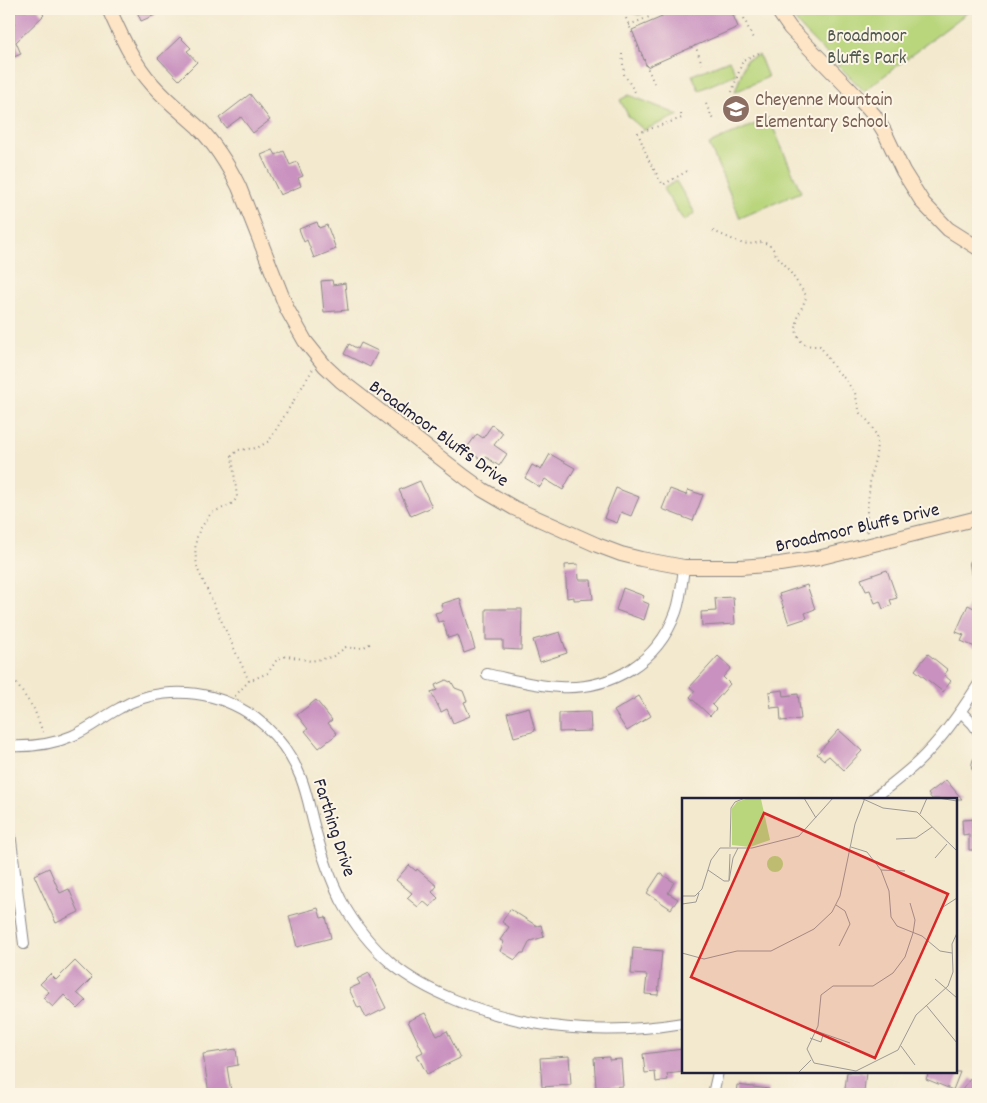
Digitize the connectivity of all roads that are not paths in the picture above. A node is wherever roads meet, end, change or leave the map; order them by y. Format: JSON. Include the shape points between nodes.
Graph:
{"nodes":[{"id":1,"x":109,"y":9,"type":"edge"},
{"id":2,"x":778,"y":9,"type":"edge"},
{"id":3,"x":978,"y":248,"type":"edge"},
{"id":4,"x":978,"y":518,"type":"edge"},
{"id":5,"x":684,"y":567,"type":"junction"},
{"id":6,"x":488,"y":674,"type":"dead end"},
{"id":7,"x":978,"y":685,"type":"edge"},
{"id":8,"x":960,"y":712,"type":"junction"},
{"id":9,"x":978,"y":731,"type":"edge"},
{"id":10,"x":9,"y":746,"type":"edge"},
{"id":11,"x":874,"y":798,"type":"edge"},
{"id":12,"x":9,"y":826,"type":"edge"},
{"id":13,"x":24,"y":944,"type":"dead end"},
{"id":14,"x":682,"y":1022,"type":"edge"},
{"id":15,"x":718,"y":1073,"type":"edge"},
{"id":16,"x":713,"y":1094,"type":"edge"}],
"edges":[{"from":1,"to":5,"type":"street","name":"Broadmoor Bluffs Drive","via":[[131,55],[152,84],[206,135],[230,170],[287,309],[305,341],[341,381],[465,477],[514,508],[622,554]]},
{"from":2,"to":3,"type":"street","via":[[790,28],[874,115],[923,203],[948,229]]},
{"from":4,"to":5,"type":"street","name":"Broadmoor Bluffs Drive","via":[[818,558],[740,567]]},
{"from":5,"to":6,"type":"street","via":[[680,599],[672,624],[644,660],[619,676],[590,685],[558,687]]},
{"from":7,"to":8,"type":"street"},
{"from":8,"to":9,"type":"street"},
{"from":8,"to":11,"type":"street","via":[[919,761]]},
{"from":10,"to":14,"type":"street","name":"Farthing Drive","via":[[36,746],[60,741],[119,708],[151,695],[196,693],[228,703],[260,721],[284,748],[300,776],[324,861],[342,901],[362,933],[407,975],[467,1005],[536,1024],[601,1030]]},
{"from":12,"to":13,"type":"street"},
{"from":15,"to":16,"type":"street"}]}
